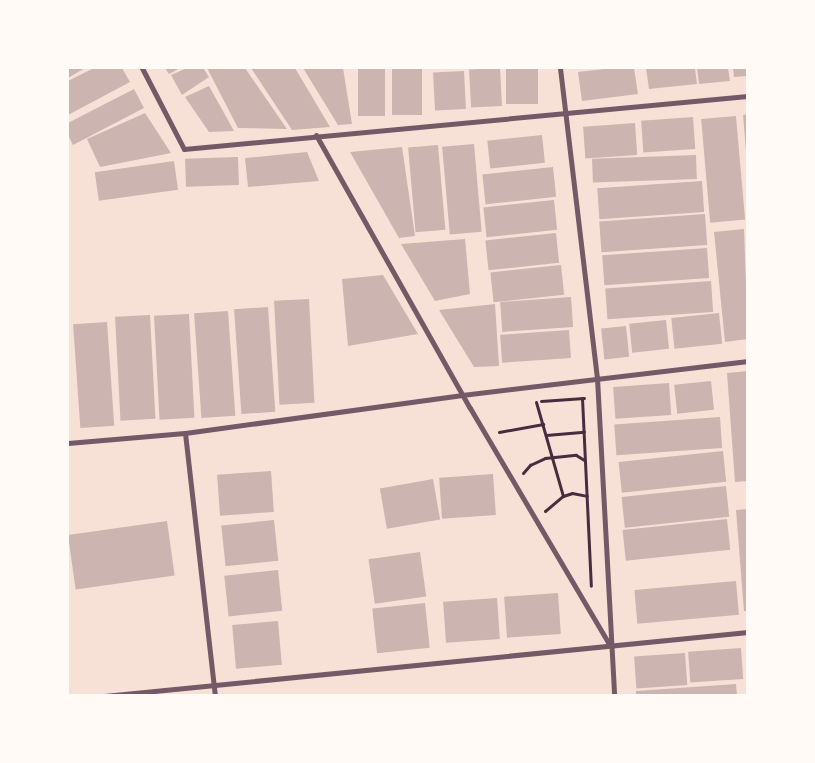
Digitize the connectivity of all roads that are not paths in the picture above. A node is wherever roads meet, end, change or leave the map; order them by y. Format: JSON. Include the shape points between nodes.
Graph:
{"nodes":[{"id":1,"x":142,"y":68,"type":"edge"},
{"id":2,"x":560,"y":68,"type":"edge"},
{"id":3,"x":748,"y":96,"type":"edge"},
{"id":4,"x":563,"y":112,"type":"junction"},
{"id":5,"x":316,"y":135,"type":"junction"},
{"id":6,"x":748,"y":361,"type":"edge"},
{"id":7,"x":597,"y":378,"type":"junction"},
{"id":8,"x":462,"y":395,"type":"junction"},
{"id":9,"x":185,"y":433,"type":"junction"},
{"id":10,"x":68,"y":443,"type":"edge"},
{"id":11,"x":748,"y":632,"type":"edge"},
{"id":12,"x":610,"y":647,"type":"junction"},
{"id":13,"x":214,"y":684,"type":"junction"},
{"id":14,"x":104,"y":696,"type":"edge"},
{"id":15,"x":215,"y":696,"type":"edge"},
{"id":16,"x":614,"y":696,"type":"edge"}],
"edges":[{"from":1,"to":5,"type":"street","via":[[184,149]]},
{"from":2,"to":4,"type":"street"},
{"from":3,"to":4,"type":"street"},
{"from":4,"to":5,"type":"street"},
{"from":4,"to":7,"type":"street"},
{"from":5,"to":8,"type":"street"},
{"from":6,"to":7,"type":"street"},
{"from":7,"to":8,"type":"street"},
{"from":7,"to":12,"type":"street"},
{"from":8,"to":9,"type":"street"},
{"from":8,"to":12,"type":"street"},
{"from":9,"to":10,"type":"street"},
{"from":9,"to":13,"type":"street"},
{"from":11,"to":12,"type":"street"},
{"from":12,"to":13,"type":"street"},
{"from":12,"to":16,"type":"street"},
{"from":13,"to":14,"type":"street"},
{"from":13,"to":15,"type":"street"}]}
